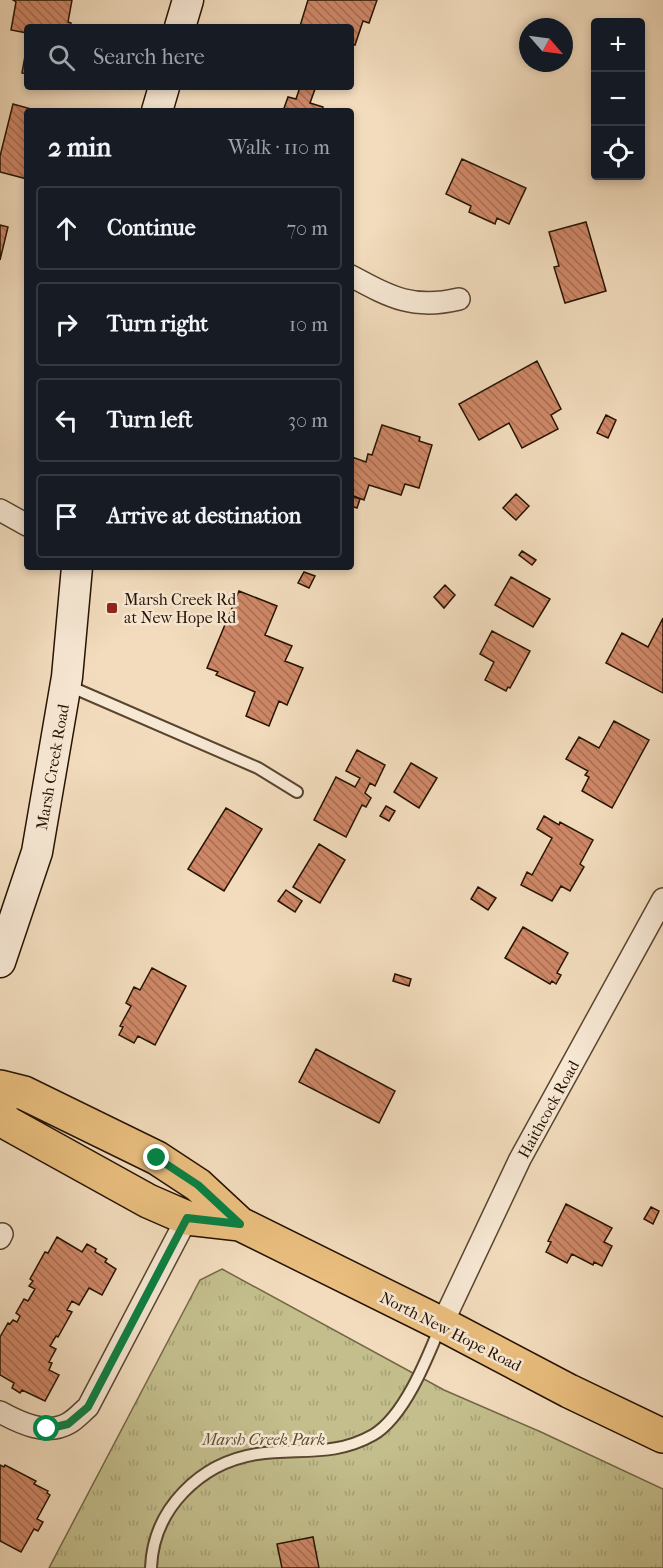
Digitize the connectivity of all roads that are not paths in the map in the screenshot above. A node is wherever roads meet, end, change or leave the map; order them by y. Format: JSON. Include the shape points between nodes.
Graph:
{"nodes":[{"id":1,"x":188,"y":0,"type":"edge"},
{"id":2,"x":181,"y":24,"type":"edge"},
{"id":3,"x":163,"y":90,"type":"edge"},
{"id":4,"x":158,"y":108,"type":"edge"},
{"id":5,"x":354,"y":278,"type":"edge"},
{"id":6,"x":459,"y":299,"type":"dead end"},
{"id":7,"x":0,"y":510,"type":"edge"},
{"id":8,"x":24,"y":523,"type":"edge"},
{"id":9,"x":77,"y":570,"type":"edge"},
{"id":10,"x":66,"y":685,"type":"junction"},
{"id":11,"x":297,"y":792,"type":"dead end"},
{"id":12,"x":663,"y":899,"type":"edge"},
{"id":13,"x":0,"y":962,"type":"edge"},
{"id":14,"x":0,"y":1087,"type":"edge"},
{"id":15,"x":0,"y":1116,"type":"edge"},
{"id":16,"x":187,"y":1218,"type":"junction"},
{"id":17,"x":240,"y":1224,"type":"junction"},
{"id":18,"x":442,"y":1324,"type":"junction"},
{"id":19,"x":0,"y":1412,"type":"edge"},
{"id":20,"x":663,"y":1436,"type":"edge"},
{"id":21,"x":151,"y":1568,"type":"edge"}],
"edges":[{"from":1,"to":2,"type":"street"},
{"from":3,"to":4,"type":"street"},
{"from":5,"to":6,"type":"street","via":[[411,303],[437,304]]},
{"from":7,"to":8,"type":"street"},
{"from":9,"to":10,"type":"street","name":"Marsh Creek Road"},
{"from":10,"to":11,"type":"lane","via":[[258,768]]},
{"from":10,"to":13,"type":"street","name":"Marsh Creek Road","via":[[37,852]]},
{"from":12,"to":18,"type":"street","name":"Haithcock Road","via":[[520,1159]]},
{"from":14,"to":17,"type":"main road","name":"North New Hope Road","via":[[24,1094],[157,1158],[198,1185]]},
{"from":15,"to":16,"type":"main road","name":"North New Hope Road","via":[[148,1201]]},
{"from":16,"to":17,"type":"main road","name":"North New Hope Road"},
{"from":16,"to":19,"type":"street","via":[[88,1407],[68,1424],[47,1429],[20,1423]]},
{"from":17,"to":18,"type":"main road","name":"North New Hope Road"},
{"from":18,"to":20,"type":"main road","name":"North New Hope Road"},
{"from":18,"to":21,"type":"lane","via":[[416,1382],[392,1418],[375,1434],[332,1451],[256,1454],[210,1471],[192,1483],[163,1520],[152,1549]]}]}
